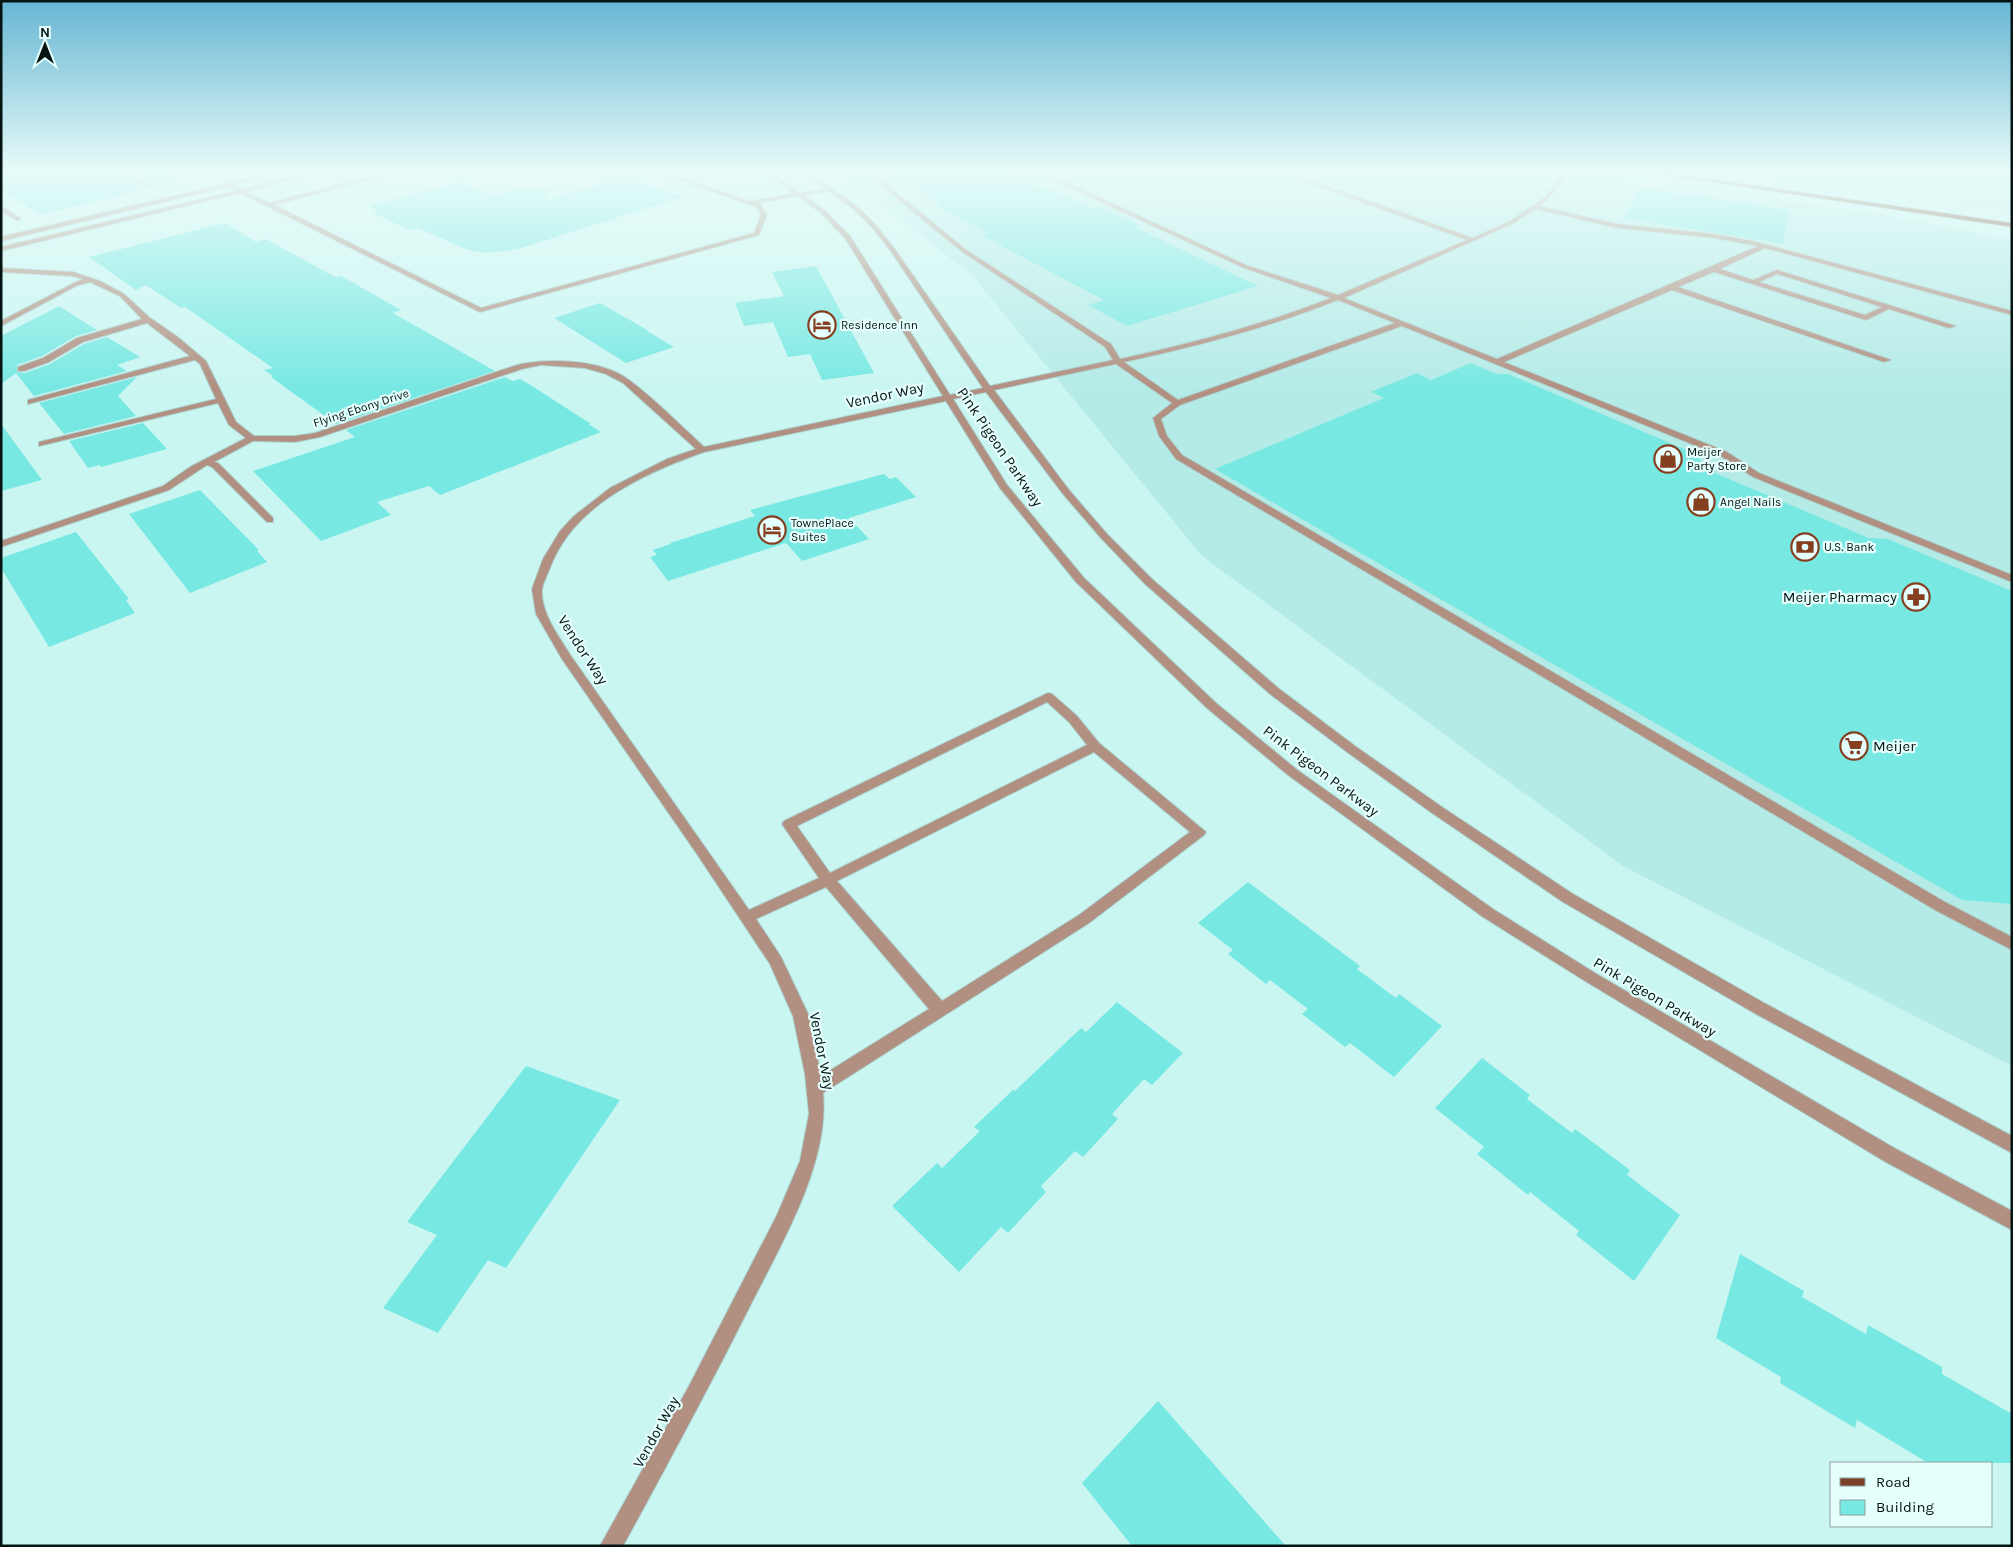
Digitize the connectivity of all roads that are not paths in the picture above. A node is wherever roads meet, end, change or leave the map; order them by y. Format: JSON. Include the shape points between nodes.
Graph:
{"nodes":[{"id":1,"x":17,"y":245,"type":"edge"},
{"id":2,"x":349,"y":245,"type":"edge"},
{"id":3,"x":715,"y":245,"type":"edge"},
{"id":4,"x":853,"y":245,"type":"edge"},
{"id":5,"x":890,"y":245,"type":"edge"},
{"id":6,"x":957,"y":245,"type":"edge"},
{"id":7,"x":1198,"y":245,"type":"edge"},
{"id":8,"x":1461,"y":245,"type":"edge"},
{"id":9,"x":1760,"y":245,"type":"edge"},
{"id":10,"x":1764,"y":246,"type":"junction"},
{"id":11,"x":1,"y":249,"type":"edge"},
{"id":12,"x":1712,"y":269,"type":"junction"},
{"id":13,"x":1,"y":270,"type":"edge"},
{"id":14,"x":35,"y":272,"type":"junction"},
{"id":15,"x":1,"y":277,"type":"edge"},
{"id":16,"x":92,"y":279,"type":"junction"},
{"id":17,"x":1753,"y":282,"type":"junction"},
{"id":18,"x":1670,"y":287,"type":"junction"},
{"id":19,"x":1339,"y":298,"type":"junction"},
{"id":20,"x":1889,"y":306,"type":"junction"},
{"id":21,"x":2012,"y":313,"type":"edge"},
{"id":22,"x":148,"y":320,"type":"junction"},
{"id":23,"x":1403,"y":323,"type":"junction"},
{"id":24,"x":1,"y":324,"type":"edge"},
{"id":25,"x":1952,"y":326,"type":"dead end"},
{"id":26,"x":196,"y":357,"type":"junction"},
{"id":27,"x":1887,"y":360,"type":"dead end"},
{"id":28,"x":1118,"y":362,"type":"junction"},
{"id":29,"x":1497,"y":362,"type":"junction"},
{"id":30,"x":21,"y":369,"type":"dead end"},
{"id":31,"x":989,"y":390,"type":"junction"},
{"id":32,"x":948,"y":398,"type":"junction"},
{"id":33,"x":221,"y":400,"type":"junction"},
{"id":34,"x":31,"y":402,"type":"dead end"},
{"id":35,"x":1177,"y":403,"type":"junction"},
{"id":36,"x":252,"y":438,"type":"junction"},
{"id":37,"x":42,"y":444,"type":"dead end"},
{"id":38,"x":702,"y":450,"type":"junction"},
{"id":39,"x":206,"y":462,"type":"junction"},
{"id":40,"x":270,"y":520,"type":"dead end"},
{"id":41,"x":1,"y":544,"type":"edge"},
{"id":42,"x":2012,"y":579,"type":"edge"},
{"id":43,"x":1095,"y":746,"type":"junction"},
{"id":44,"x":828,"y":880,"type":"junction"},
{"id":45,"x":747,"y":917,"type":"junction"},
{"id":46,"x":2012,"y":944,"type":"edge"},
{"id":47,"x":940,"y":1010,"type":"junction"},
{"id":48,"x":815,"y":1089,"type":"junction"},
{"id":49,"x":2012,"y":1145,"type":"edge"},
{"id":50,"x":2012,"y":1221,"type":"edge"},
{"id":51,"x":611,"y":1546,"type":"edge"}],
"edges":[{"from":1,"to":11,"type":"street"},
{"from":2,"to":3,"type":"street","via":[[480,310]]},
{"from":4,"to":32,"type":"street","name":"Pink Pigeon Parkway"},
{"from":5,"to":31,"type":"street","name":"Pink Pigeon Parkway"},
{"from":6,"to":28,"type":"street","via":[[1108,346]]},
{"from":7,"to":19,"type":"street","via":[[1246,267]]},
{"from":8,"to":19,"type":"street","name":"Vendor Way"},
{"from":9,"to":10,"type":"street"},
{"from":10,"to":12,"type":"street"},
{"from":10,"to":21,"type":"street"},
{"from":12,"to":17,"type":"street"},
{"from":12,"to":18,"type":"street"},
{"from":13,"to":14,"type":"street"},
{"from":14,"to":15,"type":"street"},
{"from":14,"to":16,"type":"street","via":[[73,274]]},
{"from":16,"to":22,"type":"street","via":[[122,296]]},
{"from":16,"to":24,"type":"street","via":[[74,285]]},
{"from":17,"to":20,"type":"street","via":[[1777,272]]},
{"from":17,"to":20,"type":"street","via":[[1866,318]]},
{"from":18,"to":27,"type":"street"},
{"from":18,"to":29,"type":"street"},
{"from":19,"to":23,"type":"street"},
{"from":19,"to":28,"type":"street","name":"Vendor Way","via":[[1221,338]]},
{"from":20,"to":25,"type":"street"},
{"from":22,"to":26,"type":"street"},
{"from":22,"to":30,"type":"street","via":[[80,340],[46,360]]},
{"from":23,"to":29,"type":"street"},
{"from":23,"to":35,"type":"street"},
{"from":26,"to":33,"type":"street","via":[[203,363]]},
{"from":26,"to":34,"type":"street"},
{"from":28,"to":31,"type":"street","name":"Vendor Way"},
{"from":28,"to":35,"type":"street"},
{"from":29,"to":42,"type":"street","via":[[1724,454],[1756,475]]},
{"from":31,"to":32,"type":"street","name":"Vendor Way"},
{"from":31,"to":49,"type":"street","name":"Pink Pigeon Parkway","via":[[1066,492],[1150,582],[1274,691],[1351,749],[1568,898],[1761,1009]]},
{"from":32,"to":38,"type":"street","name":"Vendor Way"},
{"from":32,"to":50,"type":"street","name":"Pink Pigeon Parkway","via":[[1003,486],[1080,580],[1212,706],[1292,772],[1488,913],[1590,977],[1890,1154]]},
{"from":33,"to":36,"type":"street","via":[[232,423]]},
{"from":33,"to":37,"type":"street"},
{"from":35,"to":46,"type":"street","via":[[1157,418],[1163,436],[1178,457],[1932,901]]},
{"from":36,"to":38,"type":"street","name":"Flying Ebony Drive","via":[[295,439],[317,435],[520,367],[541,363],[585,366],[609,372],[626,381]]},
{"from":36,"to":39,"type":"street"},
{"from":38,"to":45,"type":"street","name":"Vendor Way","via":[[670,461],[594,503],[563,533],[548,559],[537,589],[541,614],[566,657]]},
{"from":39,"to":40,"type":"street","via":[[216,466]]},
{"from":39,"to":41,"type":"street","via":[[166,488]]},
{"from":43,"to":44,"type":"street"},
{"from":43,"to":44,"type":"street","via":[[1073,719],[1048,698],[789,824]]},
{"from":43,"to":47,"type":"street","via":[[1199,832],[1084,919]]},
{"from":44,"to":45,"type":"street"},
{"from":44,"to":47,"type":"street"},
{"from":45,"to":48,"type":"street","name":"Vendor Way","via":[[776,961],[801,1016]]},
{"from":47,"to":48,"type":"street"},
{"from":48,"to":51,"type":"street","name":"Vendor Way","via":[[817,1114],[808,1160],[783,1221],[696,1393]]}]}
